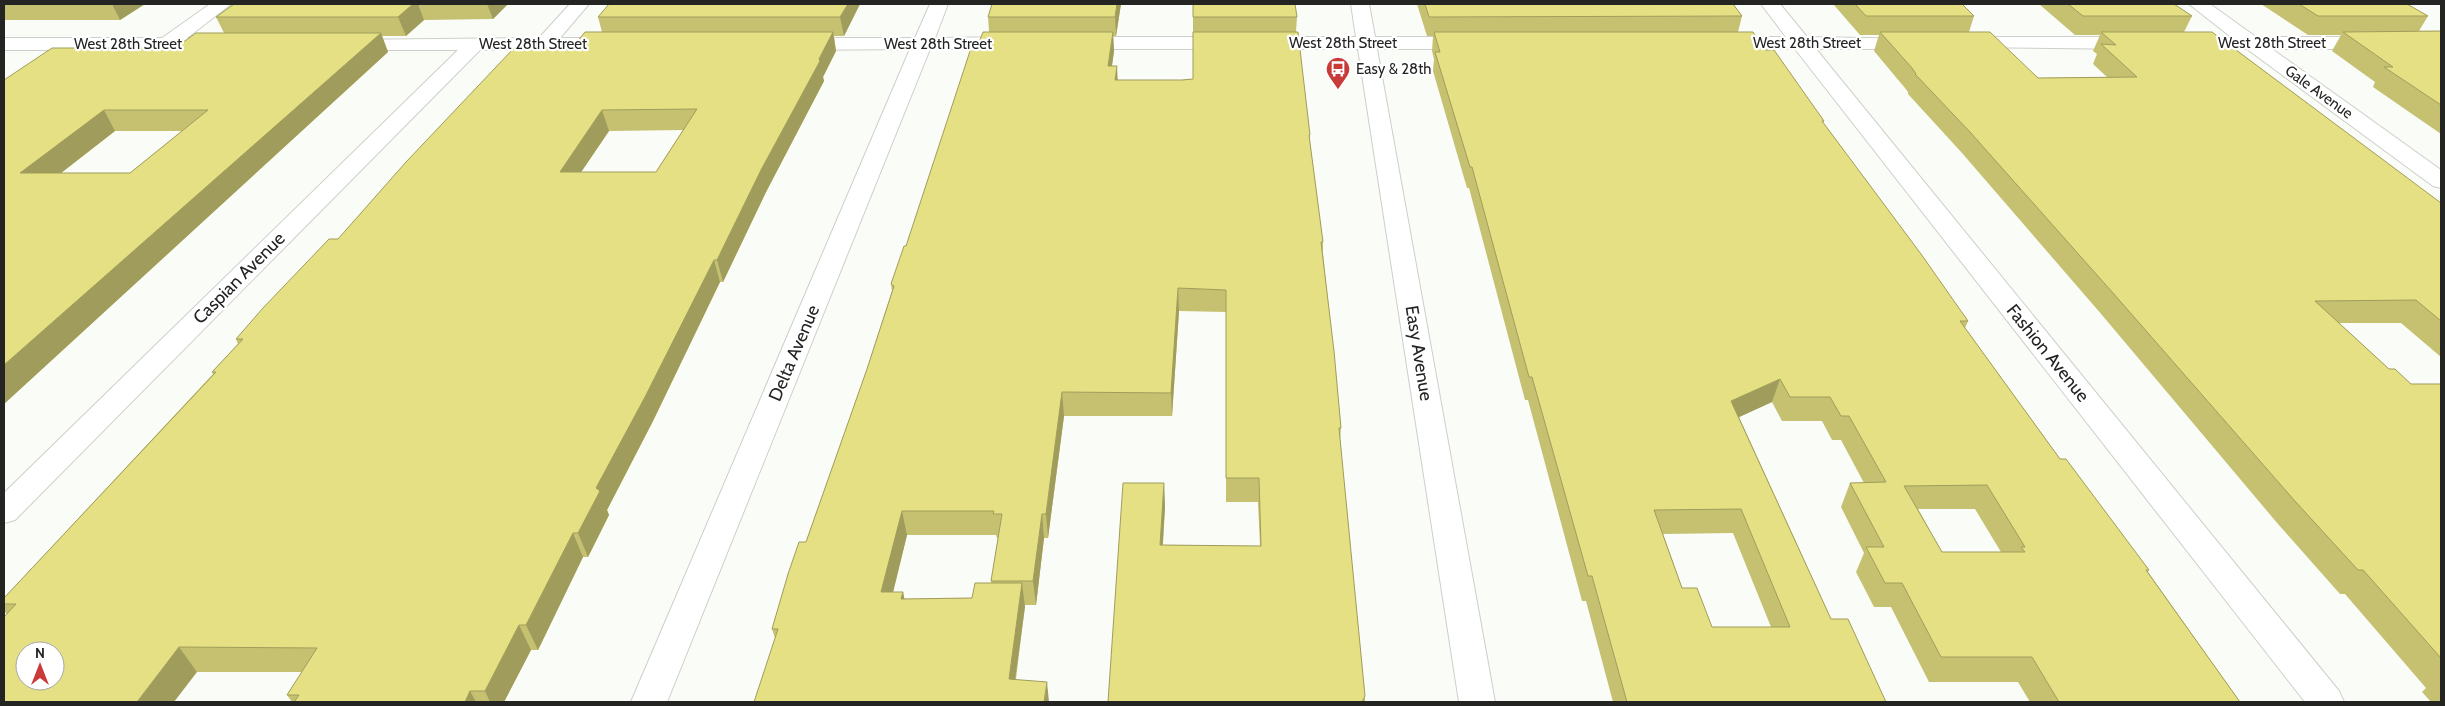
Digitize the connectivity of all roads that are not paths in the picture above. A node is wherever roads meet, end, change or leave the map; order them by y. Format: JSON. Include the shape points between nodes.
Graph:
{"nodes":[{"id":1,"x":222,"y":4,"type":"edge"},
{"id":2,"x":580,"y":4,"type":"edge"},
{"id":3,"x":939,"y":4,"type":"edge"},
{"id":4,"x":1360,"y":4,"type":"edge"},
{"id":5,"x":1770,"y":4,"type":"edge"},
{"id":6,"x":2198,"y":4,"type":"edge"},
{"id":7,"x":1701,"y":43,"type":"edge"},
{"id":8,"x":1800,"y":43,"type":"junction"},
{"id":9,"x":1930,"y":43,"type":"edge"},
{"id":10,"x":1950,"y":43,"type":"edge"},
{"id":11,"x":2252,"y":43,"type":"junction"},
{"id":12,"x":2441,"y":43,"type":"edge"},
{"id":13,"x":4,"y":44,"type":"edge"},
{"id":14,"x":36,"y":44,"type":"junction"},
{"id":15,"x":167,"y":44,"type":"junction"},
{"id":16,"x":233,"y":44,"type":"edge"},
{"id":17,"x":329,"y":44,"type":"edge"},
{"id":18,"x":475,"y":44,"type":"junction"},
{"id":19,"x":544,"y":44,"type":"junction"},
{"id":20,"x":631,"y":44,"type":"edge"},
{"id":21,"x":777,"y":44,"type":"edge"},
{"id":22,"x":923,"y":44,"type":"junction"},
{"id":23,"x":1367,"y":44,"type":"junction"},
{"id":24,"x":1493,"y":44,"type":"edge"},
{"id":25,"x":4,"y":64,"type":"edge"},
{"id":26,"x":2441,"y":181,"type":"edge"},
{"id":27,"x":4,"y":512,"type":"edge"},
{"id":28,"x":649,"y":702,"type":"edge"},
{"id":29,"x":1477,"y":702,"type":"edge"},
{"id":30,"x":2326,"y":702,"type":"edge"}],
"edges":[{"from":1,"to":15,"type":"street"},
{"from":2,"to":19,"type":"street"},
{"from":3,"to":22,"type":"street","name":"Delta Avenue"},
{"from":4,"to":23,"type":"street","name":"Easy Avenue"},
{"from":5,"to":8,"type":"street","name":"Fashion Avenue"},
{"from":6,"to":11,"type":"street","name":"Gale Avenue"},
{"from":7,"to":8,"type":"street","name":"West 28th Street"},
{"from":8,"to":9,"type":"street","name":"West 28th Street"},
{"from":8,"to":30,"type":"street","name":"Fashion Avenue"},
{"from":10,"to":11,"type":"street","name":"West 28th Street"},
{"from":11,"to":12,"type":"street","name":"West 28th Street"},
{"from":11,"to":26,"type":"street","name":"Gale Avenue"},
{"from":13,"to":14,"type":"street","name":"West 28th Street"},
{"from":14,"to":15,"type":"street","name":"West 28th Street"},
{"from":14,"to":25,"type":"street"},
{"from":15,"to":16,"type":"street","name":"West 28th Street"},
{"from":17,"to":18,"type":"street","name":"West 28th Street"},
{"from":18,"to":19,"type":"street","name":"West 28th Street"},
{"from":18,"to":27,"type":"street","name":"Caspian Avenue"},
{"from":19,"to":20,"type":"street","name":"West 28th Street"},
{"from":21,"to":22,"type":"street","name":"West 28th Street"},
{"from":22,"to":23,"type":"street","name":"West 28th Street"},
{"from":22,"to":28,"type":"street","name":"Delta Avenue"},
{"from":23,"to":24,"type":"street","name":"West 28th Street"},
{"from":23,"to":29,"type":"street","name":"Easy Avenue"}]}
